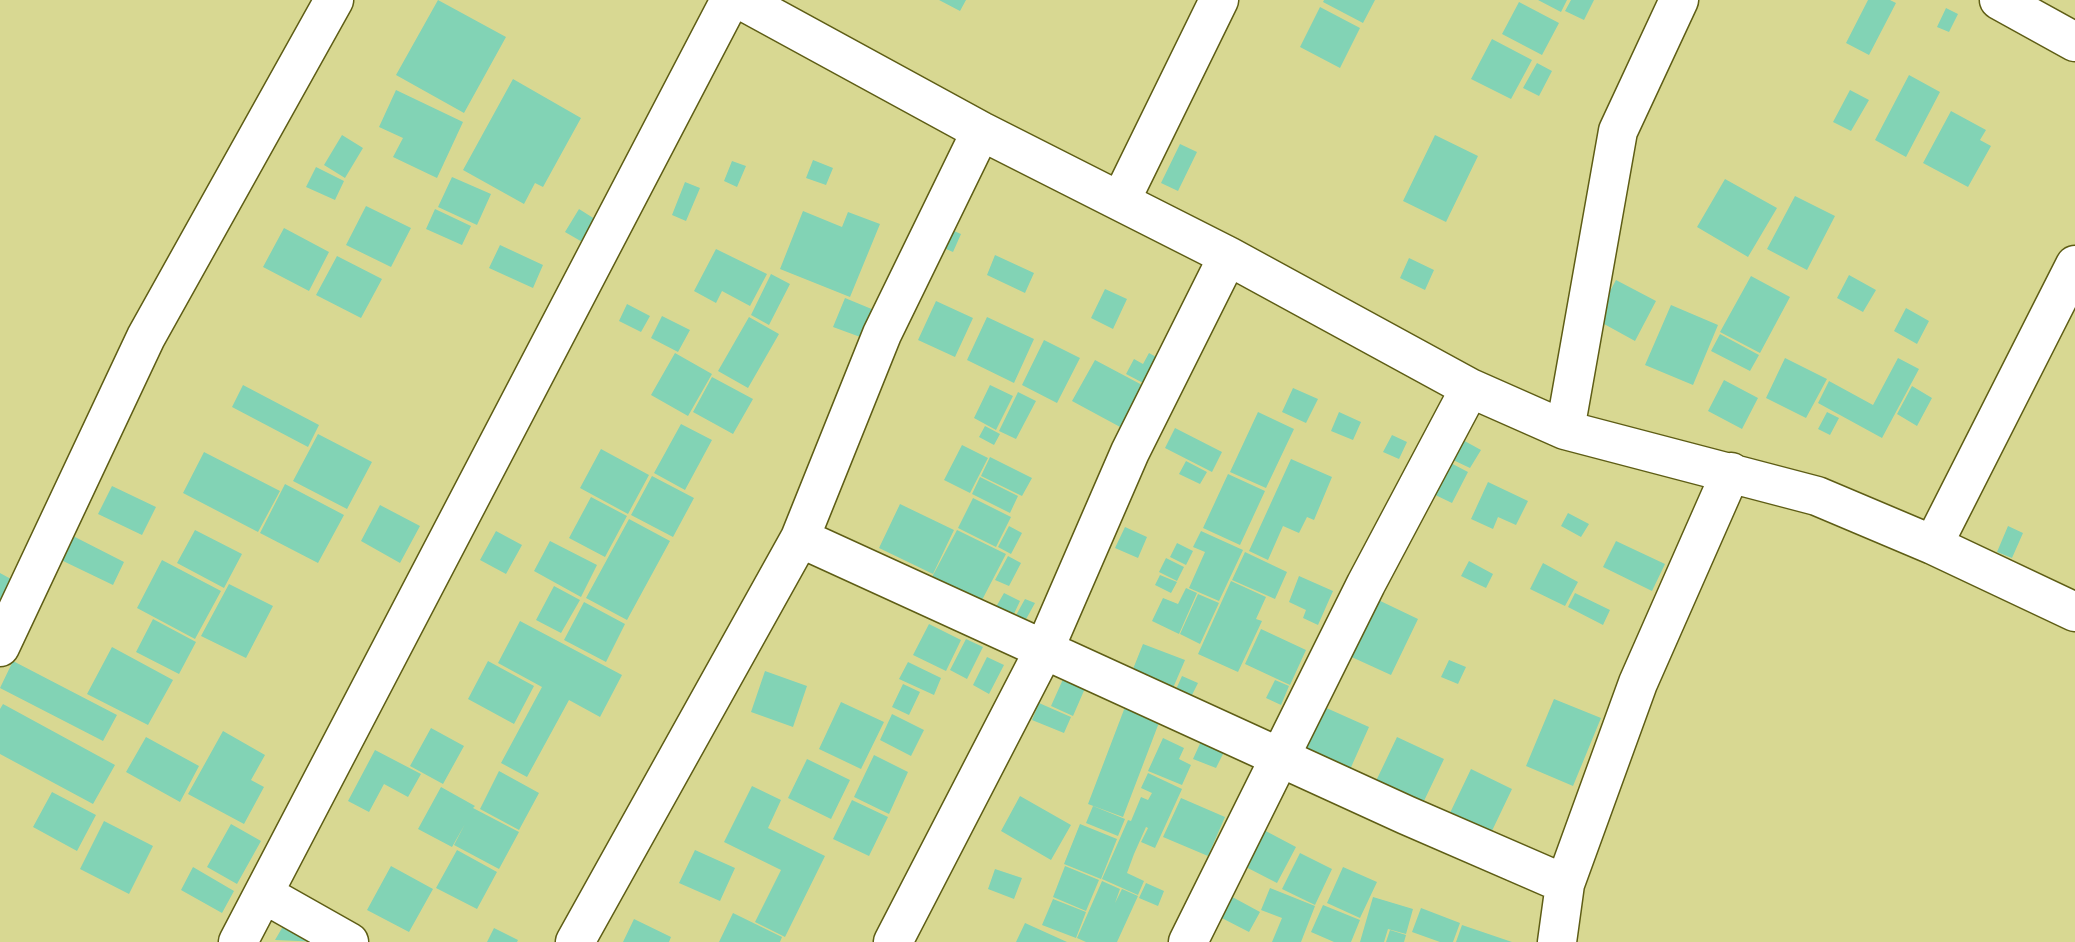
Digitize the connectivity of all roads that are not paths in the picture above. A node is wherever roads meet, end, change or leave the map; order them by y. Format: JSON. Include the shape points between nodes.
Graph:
{"nodes":[{"id":1,"x":334,"y":0,"type":"edge"},
{"id":2,"x":730,"y":0,"type":"edge"},
{"id":3,"x":741,"y":0,"type":"edge"},
{"id":4,"x":1219,"y":0,"type":"edge"},
{"id":5,"x":1679,"y":0,"type":"edge"},
{"id":6,"x":1999,"y":0,"type":"edge"},
{"id":7,"x":786,"y":10,"type":"edge"},
{"id":8,"x":2075,"y":42,"type":"edge"},
{"id":9,"x":981,"y":131,"type":"junction"},
{"id":10,"x":1121,"y":200,"type":"junction"},
{"id":11,"x":1228,"y":256,"type":"junction"},
{"id":12,"x":2075,"y":265,"type":"edge"},
{"id":13,"x":1471,"y":388,"type":"junction"},
{"id":14,"x":1564,"y":430,"type":"junction"},
{"id":15,"x":1731,"y":472,"type":"junction"},
{"id":16,"x":800,"y":538,"type":"junction"},
{"id":17,"x":1933,"y":545,"type":"junction"},
{"id":18,"x":2075,"y":612,"type":"edge"},
{"id":19,"x":0,"y":647,"type":"edge"},
{"id":20,"x":1044,"y":650,"type":"junction"},
{"id":21,"x":1280,"y":758,"type":"junction"},
{"id":22,"x":1565,"y":884,"type":"junction"},
{"id":23,"x":264,"y":894,"type":"junction"},
{"id":24,"x":239,"y":942,"type":"edge"},
{"id":25,"x":349,"y":942,"type":"edge"},
{"id":26,"x":575,"y":942,"type":"edge"},
{"id":27,"x":893,"y":942,"type":"edge"},
{"id":28,"x":1188,"y":942,"type":"edge"},
{"id":29,"x":1557,"y":942,"type":"edge"}],
"edges":[{"from":1,"to":19,"type":"street","via":[[146,337]]},
{"from":2,"to":23,"type":"street"},
{"from":3,"to":7,"type":"street"},
{"from":4,"to":10,"type":"street"},
{"from":5,"to":14,"type":"street","via":[[1618,131]]},
{"from":6,"to":8,"type":"street"},
{"from":7,"to":9,"type":"street"},
{"from":9,"to":10,"type":"street"},
{"from":9,"to":16,"type":"street","via":[[882,334]]},
{"from":10,"to":11,"type":"street"},
{"from":11,"to":13,"type":"street"},
{"from":11,"to":20,"type":"street","via":[[1130,452]]},
{"from":12,"to":17,"type":"street"},
{"from":13,"to":14,"type":"street"},
{"from":13,"to":21,"type":"street"},
{"from":14,"to":15,"type":"street"},
{"from":15,"to":17,"type":"street","via":[[1817,496]]},
{"from":15,"to":22,"type":"street","via":[[1638,683]]},
{"from":16,"to":20,"type":"street"},
{"from":16,"to":26,"type":"street"},
{"from":17,"to":18,"type":"street"},
{"from":20,"to":21,"type":"street"},
{"from":20,"to":27,"type":"street"},
{"from":21,"to":22,"type":"street"},
{"from":21,"to":28,"type":"street"},
{"from":22,"to":29,"type":"street"},
{"from":23,"to":24,"type":"street"},
{"from":23,"to":25,"type":"street"}]}
